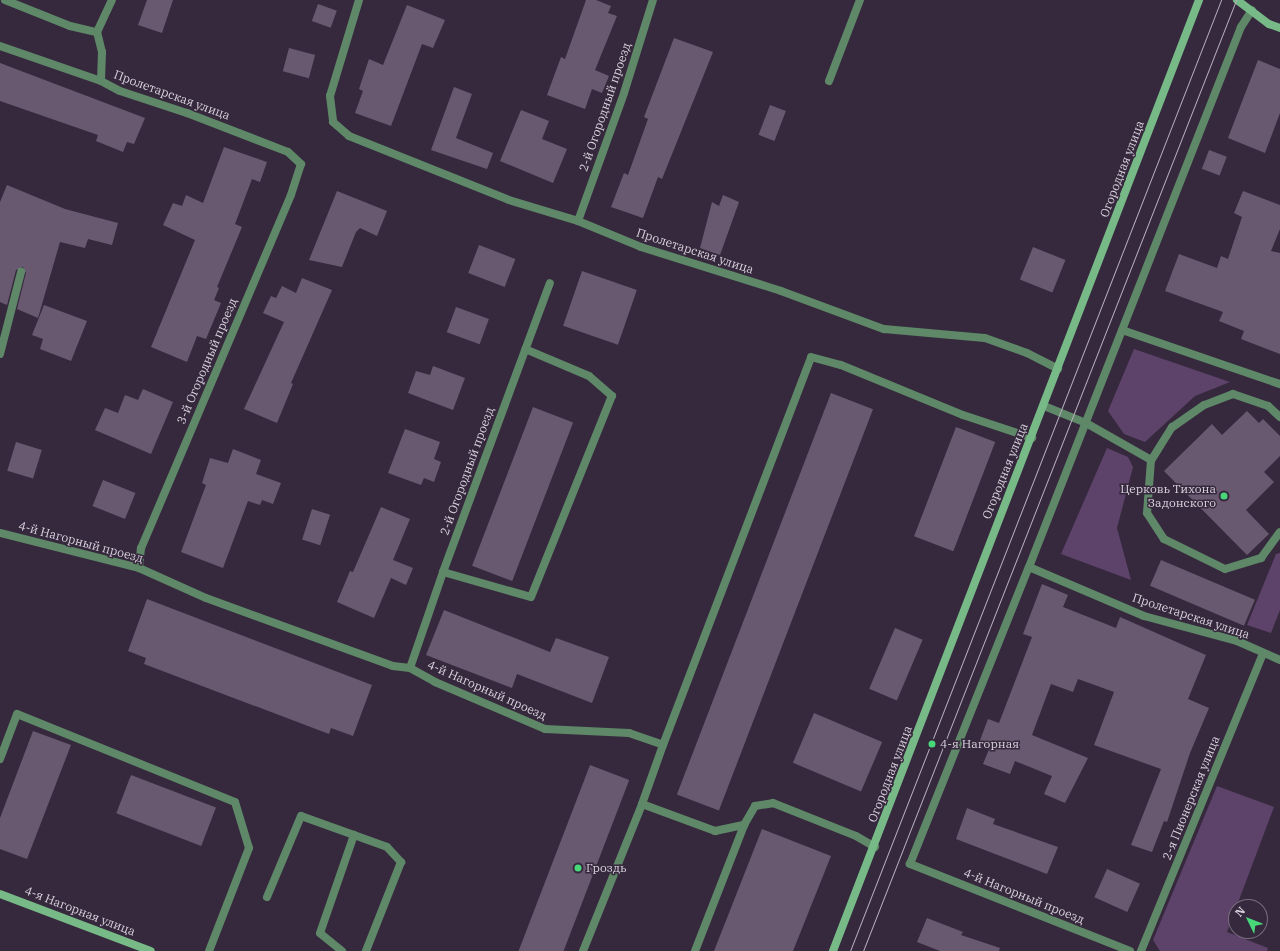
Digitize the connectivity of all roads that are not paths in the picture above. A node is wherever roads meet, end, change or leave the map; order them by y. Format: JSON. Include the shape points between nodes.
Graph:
{"nodes":[{"id":1,"x":5,"y":0,"type":"edge"},
{"id":2,"x":112,"y":0,"type":"edge"},
{"id":3,"x":359,"y":0,"type":"edge"},
{"id":4,"x":653,"y":0,"type":"edge"},
{"id":5,"x":860,"y":0,"type":"edge"},
{"id":6,"x":1199,"y":0,"type":"edge"},
{"id":7,"x":1237,"y":0,"type":"edge"},
{"id":8,"x":1252,"y":10,"type":"junction"},
{"id":9,"x":1280,"y":28,"type":"edge"},
{"id":10,"x":97,"y":32,"type":"junction"},
{"id":11,"x":0,"y":46,"type":"edge"},
{"id":12,"x":100,"y":81,"type":"junction"},
{"id":13,"x":829,"y":81,"type":"dead end"},
{"id":14,"x":301,"y":164,"type":"joint"},
{"id":15,"x":578,"y":221,"type":"junction"},
{"id":16,"x":21,"y":272,"type":"dead end"},
{"id":17,"x":550,"y":283,"type":"dead end"},
{"id":18,"x":1122,"y":330,"type":"junction"},
{"id":19,"x":525,"y":349,"type":"junction"},
{"id":20,"x":0,"y":354,"type":"edge"},
{"id":21,"x":1058,"y":369,"type":"junction"},
{"id":22,"x":1280,"y":384,"type":"edge"},
{"id":23,"x":1044,"y":406,"type":"junction"},
{"id":24,"x":1280,"y":416,"type":"edge"},
{"id":25,"x":1086,"y":423,"type":"junction"},
{"id":26,"x":1032,"y":438,"type":"junction"},
{"id":27,"x":1151,"y":460,"type":"junction"},
{"id":28,"x":1280,"y":532,"type":"edge"},
{"id":29,"x":0,"y":533,"type":"edge"},
{"id":30,"x":1030,"y":567,"type":"junction"},
{"id":31,"x":139,"y":568,"type":"junction"},
{"id":32,"x":443,"y":572,"type":"junction"},
{"id":33,"x":1263,"y":654,"type":"junction"},
{"id":34,"x":1280,"y":660,"type":"edge"},
{"id":35,"x":410,"y":668,"type":"junction"},
{"id":36,"x":664,"y":745,"type":"junction"},
{"id":37,"x":0,"y":759,"type":"edge"},
{"id":38,"x":642,"y":804,"type":"junction"},
{"id":39,"x":744,"y":825,"type":"junction"},
{"id":40,"x":354,"y":835,"type":"junction"},
{"id":41,"x":875,"y":847,"type":"junction"},
{"id":42,"x":0,"y":894,"type":"edge"},
{"id":43,"x":267,"y":897,"type":"dead end"},
{"id":44,"x":151,"y":951,"type":"edge"},
{"id":45,"x":210,"y":951,"type":"edge"},
{"id":46,"x":342,"y":951,"type":"edge"},
{"id":47,"x":366,"y":951,"type":"edge"},
{"id":48,"x":583,"y":951,"type":"edge"},
{"id":49,"x":695,"y":951,"type":"edge"},
{"id":50,"x":833,"y":951,"type":"edge"},
{"id":51,"x":1130,"y":951,"type":"edge"},
{"id":52,"x":1142,"y":951,"type":"edge"}],
"edges":[{"from":1,"to":10,"type":"street","via":[[70,26]]},
{"from":2,"to":10,"type":"street"},
{"from":3,"to":15,"type":"street","name":"Пролетарская улица","via":[[330,96],[333,122],[349,136],[509,200]]},
{"from":4,"to":15,"type":"street","name":"2-й Огородный проезд","via":[[624,93]]},
{"from":5,"to":13,"type":"street"},
{"from":6,"to":21,"type":"street","name":"Огородная улица"},
{"from":7,"to":8,"type":"street"},
{"from":8,"to":9,"type":"street","via":[[1269,24]]},
{"from":8,"to":18,"type":"street","via":[[1241,27]]},
{"from":10,"to":12,"type":"street","name":"Пролетарская улица","via":[[102,52]]},
{"from":11,"to":12,"type":"street"},
{"from":12,"to":14,"type":"street","name":"Пролетарская улица","via":[[120,91],[187,113],[288,152]]},
{"from":14,"to":31,"type":"street","name":"3-й Огородный проезд","via":[[291,195],[141,548]]},
{"from":15,"to":21,"type":"street","name":"Пролетарская улица","via":[[641,247],[781,291],[884,329],[985,338],[1027,353]]},
{"from":16,"to":20,"type":"street"},
{"from":17,"to":19,"type":"street","name":"2-й Огородный проезд"},
{"from":18,"to":22,"type":"street"},
{"from":18,"to":25,"type":"street"},
{"from":19,"to":32,"type":"street","name":"2-й Огородный проезд"},
{"from":19,"to":32,"type":"street","via":[[589,376],[612,396],[531,597]]},
{"from":21,"to":23,"type":"street","name":"Огородная улица"},
{"from":23,"to":25,"type":"street"},
{"from":23,"to":26,"type":"street","name":"Огородная улица"},
{"from":24,"to":27,"type":"street","via":[[1268,406],[1233,394],[1204,404],[1172,427]]},
{"from":25,"to":27,"type":"street"},
{"from":25,"to":30,"type":"street"},
{"from":26,"to":36,"type":"street","via":[[963,415],[841,365],[811,357]]},
{"from":26,"to":41,"type":"street","name":"Огородная улица"},
{"from":27,"to":28,"type":"street","via":[[1147,513],[1164,539],[1225,569],[1261,558]]},
{"from":29,"to":31,"type":"street","name":"4-й Нагорный проезд"},
{"from":30,"to":33,"type":"street","name":"Пролетарская улица","via":[[1144,616],[1237,641]]},
{"from":30,"to":51,"type":"street","name":"4-й Нагорный проезд","via":[[910,864]]},
{"from":31,"to":35,"type":"street","name":"4-й Нагорный проезд","via":[[206,598],[393,666]]},
{"from":32,"to":35,"type":"street","name":"2-й Огородный проезд"},
{"from":33,"to":34,"type":"street","name":"Пролетарская улица"},
{"from":33,"to":52,"type":"street","name":"2-я Пионерская улица"},
{"from":35,"to":36,"type":"street","name":"4-й Нагорный проезд","via":[[435,682],[545,729],[629,732]]},
{"from":36,"to":38,"type":"street"},
{"from":37,"to":45,"type":"street","via":[[17,714],[235,802],[249,848]]},
{"from":38,"to":39,"type":"street","via":[[715,831]]},
{"from":38,"to":48,"type":"street"},
{"from":39,"to":41,"type":"street","via":[[755,806],[773,803],[856,836]]},
{"from":39,"to":49,"type":"street"},
{"from":40,"to":43,"type":"street","via":[[301,816]]},
{"from":40,"to":46,"type":"street","via":[[320,933]]},
{"from":40,"to":47,"type":"street","via":[[387,847],[401,862]]},
{"from":41,"to":50,"type":"street","name":"Огородная улица"},
{"from":42,"to":44,"type":"street","name":"4-я Нагорная улица"}]}
